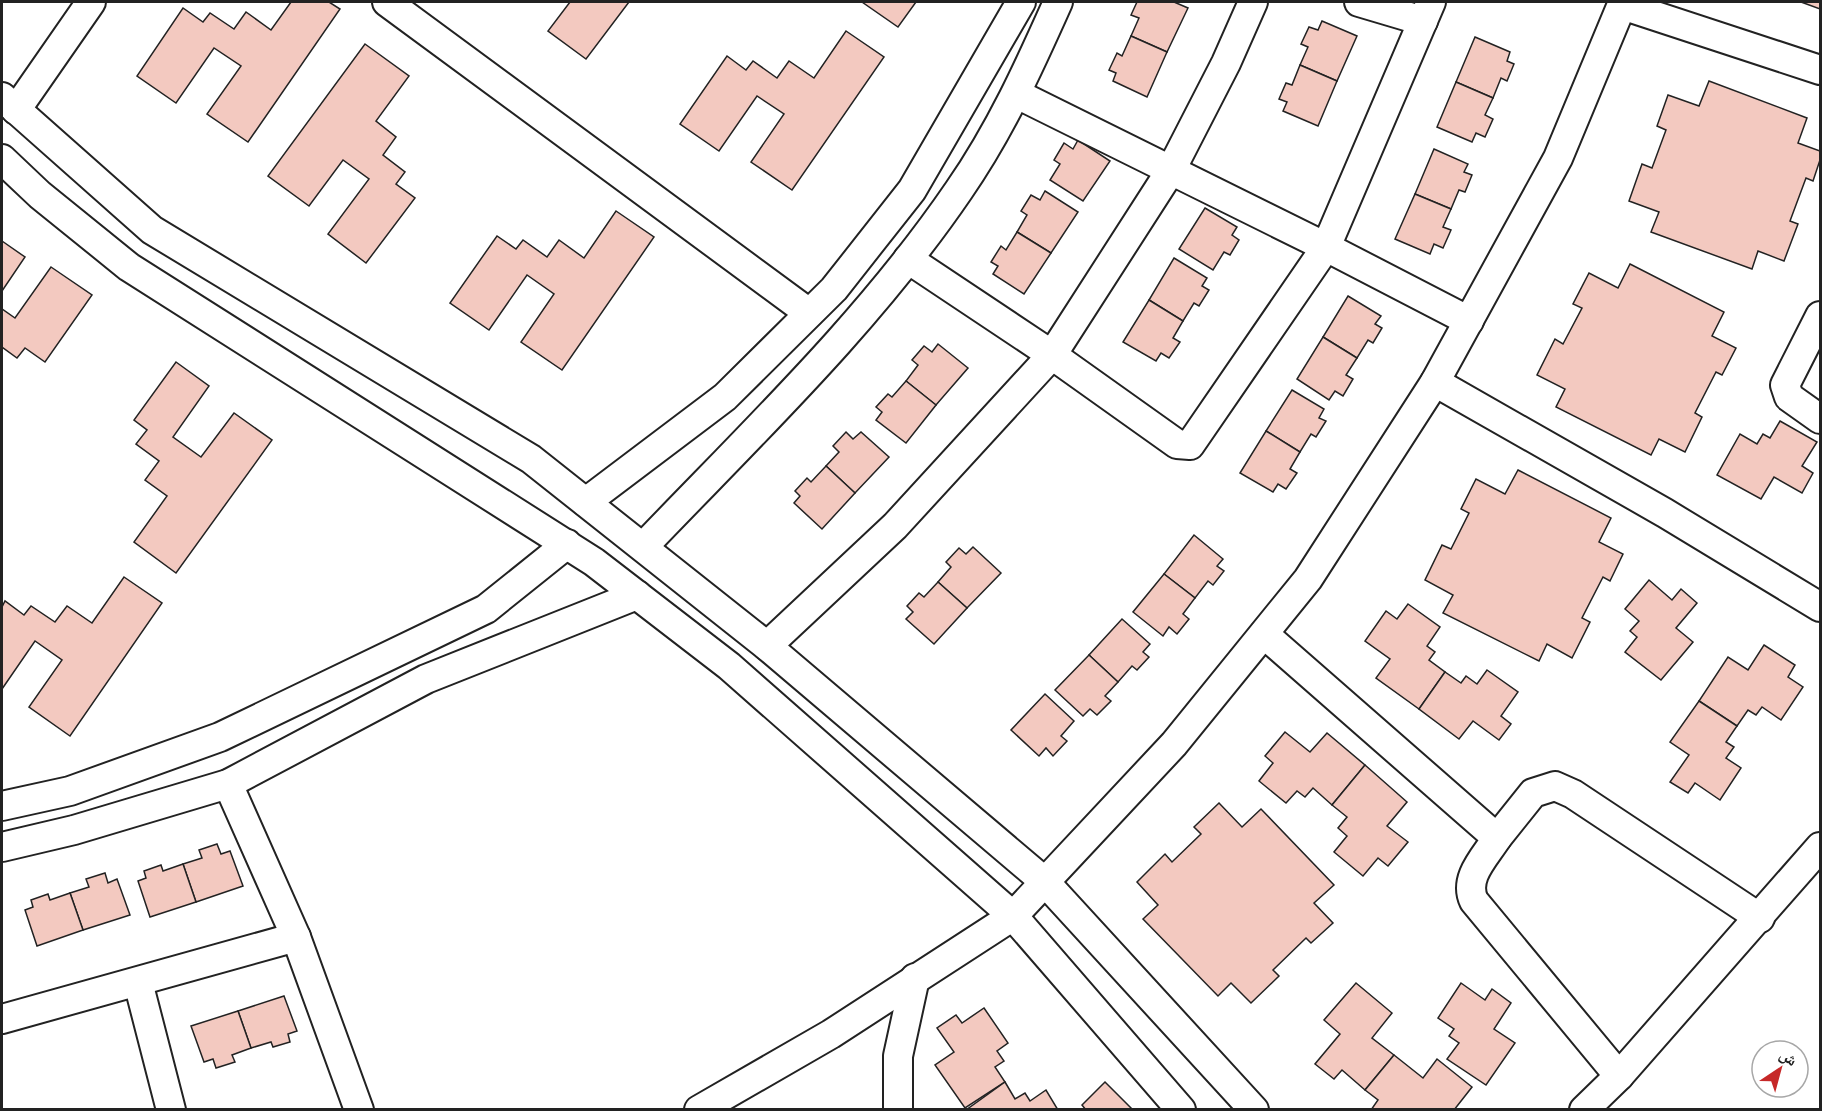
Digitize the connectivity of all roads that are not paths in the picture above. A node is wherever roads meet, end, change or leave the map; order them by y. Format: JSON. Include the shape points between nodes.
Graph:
{"nodes":[{"id":1,"x":91,"y":2,"type":"edge"},
{"id":2,"x":387,"y":2,"type":"edge"},
{"id":3,"x":1022,"y":2,"type":"edge"},
{"id":4,"x":1058,"y":2,"type":"edge"},
{"id":5,"x":1253,"y":2,"type":"edge"},
{"id":6,"x":1359,"y":2,"type":"edge"},
{"id":7,"x":1622,"y":3,"type":"edge"},
{"id":8,"x":1427,"y":11,"type":"edge"},
{"id":9,"x":1821,"y":70,"type":"edge"},
{"id":10,"x":1017,"y":94,"type":"junction"},
{"id":11,"x":9,"y":103,"type":"edge"},
{"id":12,"x":2,"y":159,"type":"edge"},
{"id":13,"x":1171,"y":170,"type":"junction"},
{"id":14,"x":1326,"y":247,"type":"junction"},
{"id":15,"x":908,"y":259,"type":"junction"},
{"id":16,"x":809,"y":313,"type":"junction"},
{"id":17,"x":1821,"y":316,"type":"edge"},
{"id":18,"x":1469,"y":321,"type":"junction"},
{"id":19,"x":1052,"y":355,"type":"junction"},
{"id":20,"x":1436,"y":382,"type":"junction"},
{"id":21,"x":1821,"y":419,"type":"edge"},
{"id":22,"x":586,"y":502,"type":"junction"},
{"id":23,"x":567,"y":544,"type":"junction"},
{"id":24,"x":643,"y":546,"type":"junction"},
{"id":25,"x":637,"y":595,"type":"junction"},
{"id":26,"x":1821,"y":607,"type":"edge"},
{"id":27,"x":1264,"y":634,"type":"junction"},
{"id":28,"x":766,"y":646,"type":"junction"},
{"id":29,"x":228,"y":784,"type":"junction"},
{"id":30,"x":2,"y":806,"type":"edge"},
{"id":31,"x":1497,"y":838,"type":"junction"},
{"id":32,"x":2,"y":847,"type":"edge"},
{"id":33,"x":1821,"y":847,"type":"edge"},
{"id":34,"x":1045,"y":882,"type":"junction"},
{"id":35,"x":1013,"y":916,"type":"junction"},
{"id":36,"x":1760,"y":918,"type":"junction"},
{"id":37,"x":296,"y":937,"type":"junction"},
{"id":38,"x":915,"y":978,"type":"junction"},
{"id":39,"x":138,"y":982,"type":"junction"},
{"id":40,"x":2,"y":1019,"type":"edge"},
{"id":41,"x":1619,"y":1076,"type":"junction"},
{"id":42,"x":171,"y":1110,"type":"edge"},
{"id":43,"x":359,"y":1110,"type":"edge"},
{"id":44,"x":699,"y":1110,"type":"edge"},
{"id":45,"x":898,"y":1110,"type":"edge"},
{"id":46,"x":1181,"y":1110,"type":"edge"},
{"id":47,"x":1254,"y":1110,"type":"edge"},
{"id":48,"x":1584,"y":1110,"type":"edge"}],
"edges":[{"from":1,"to":11,"type":"street"},
{"from":2,"to":16,"type":"street"},
{"from":3,"to":16,"type":"street","via":[[912,190],[834,289]]},
{"from":4,"to":10,"type":"street"},
{"from":5,"to":13,"type":"street"},
{"from":6,"to":8,"type":"street"},
{"from":7,"to":9,"type":"street"},
{"from":7,"to":18,"type":"street","via":[[1558,158]]},
{"from":8,"to":14,"type":"street"},
{"from":10,"to":13,"type":"street"},
{"from":10,"to":15,"type":"street","via":[[960,189]]},
{"from":11,"to":22,"type":"street","via":[[152,230],[531,459]]},
{"from":12,"to":23,"type":"street","via":[[129,267]]},
{"from":13,"to":14,"type":"street"},
{"from":13,"to":19,"type":"street"},
{"from":14,"to":18,"type":"street"},
{"from":14,"to":19,"type":"street","via":[[1190,445],[1177,444]]},
{"from":15,"to":19,"type":"street"},
{"from":15,"to":24,"type":"street","via":[[839,343]]},
{"from":16,"to":22,"type":"street","via":[[725,398]]},
{"from":17,"to":21,"type":"street","via":[[1785,385],[1789,397]]},
{"from":18,"to":20,"type":"street"},
{"from":19,"to":28,"type":"street","via":[[895,526]]},
{"from":20,"to":26,"type":"street"},
{"from":20,"to":27,"type":"street","via":[[1308,579]]},
{"from":22,"to":24,"type":"street"},
{"from":23,"to":25,"type":"street"},
{"from":23,"to":30,"type":"street","via":[[486,609],[220,737],[70,791]]},
{"from":24,"to":28,"type":"street"},
{"from":25,"to":29,"type":"street","via":[[426,679]]},
{"from":25,"to":35,"type":"street","via":[[729,666]]},
{"from":27,"to":31,"type":"street"},
{"from":27,"to":34,"type":"street","via":[[1174,744]]},
{"from":28,"to":34,"type":"street"},
{"from":29,"to":32,"type":"street"},
{"from":29,"to":37,"type":"street"},
{"from":31,"to":36,"type":"street","via":[[1533,793],[1555,786],[1573,794]]},
{"from":31,"to":41,"type":"street","via":[[1471,877],[1469,891]]},
{"from":33,"to":36,"type":"street"},
{"from":34,"to":35,"type":"street"},
{"from":34,"to":47,"type":"street"},
{"from":35,"to":38,"type":"street"},
{"from":35,"to":46,"type":"street"},
{"from":36,"to":41,"type":"street"},
{"from":37,"to":39,"type":"street"},
{"from":37,"to":43,"type":"street"},
{"from":38,"to":44,"type":"street","via":[[831,1034]]},
{"from":38,"to":45,"type":"street","via":[[898,1056]]},
{"from":39,"to":40,"type":"street"},
{"from":39,"to":42,"type":"street"},
{"from":41,"to":48,"type":"street"}]}
